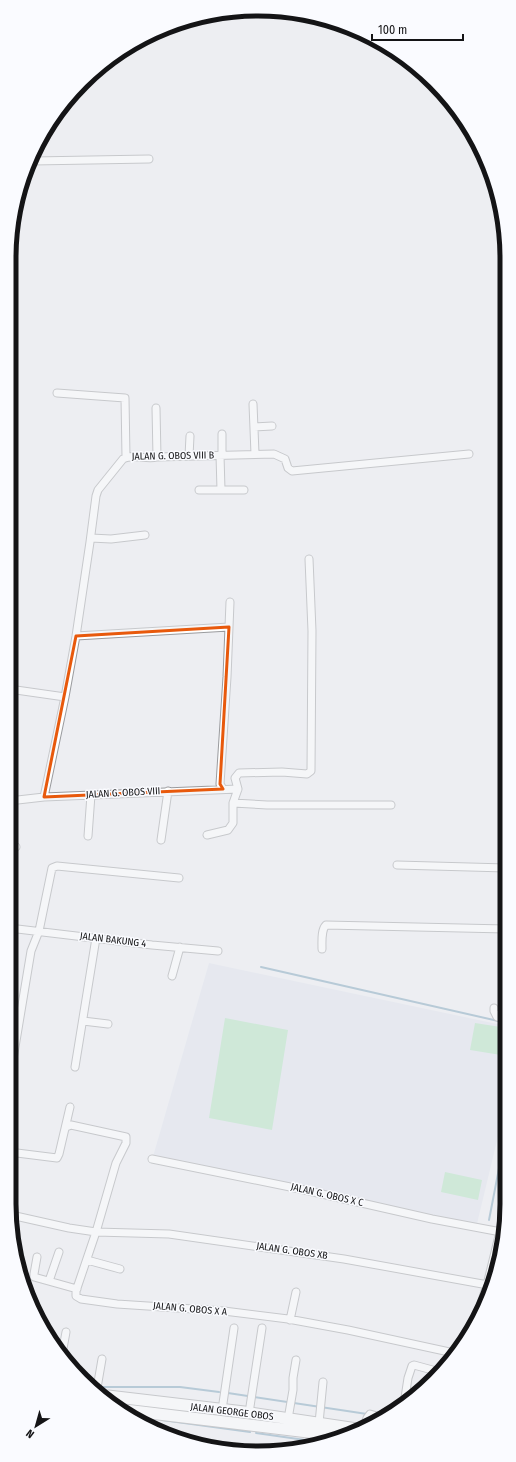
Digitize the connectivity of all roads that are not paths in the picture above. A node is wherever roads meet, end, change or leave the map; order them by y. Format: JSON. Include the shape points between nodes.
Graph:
{"nodes":[{"id":1,"x":149,"y":159,"type":"dead end"},
{"id":2,"x":36,"y":161,"type":"edge"},
{"id":3,"x":57,"y":393,"type":"dead end"},
{"id":4,"x":253,"y":404,"type":"dead end"},
{"id":5,"x":156,"y":408,"type":"dead end"},
{"id":6,"x":272,"y":426,"type":"dead end"},
{"id":7,"x":254,"y":427,"type":"junction"},
{"id":8,"x":222,"y":434,"type":"dead end"},
{"id":9,"x":190,"y":436,"type":"dead end"},
{"id":10,"x":254,"y":454,"type":"junction"},
{"id":11,"x":469,"y":454,"type":"dead end"},
{"id":12,"x":221,"y":455,"type":"junction"},
{"id":13,"x":189,"y":456,"type":"junction"},
{"id":14,"x":126,"y":457,"type":"junction"},
{"id":15,"x":156,"y":457,"type":"junction"},
{"id":16,"x":199,"y":490,"type":"dead end"},
{"id":17,"x":221,"y":490,"type":"junction"},
{"id":18,"x":244,"y":490,"type":"dead end"},
{"id":19,"x":145,"y":535,"type":"dead end"},
{"id":20,"x":91,"y":538,"type":"junction"},
{"id":21,"x":309,"y":559,"type":"dead end"},
{"id":22,"x":230,"y":602,"type":"dead end"},
{"id":23,"x":229,"y":627,"type":"junction"},
{"id":24,"x":76,"y":636,"type":"junction"},
{"id":25,"x":16,"y":690,"type":"edge"},
{"id":26,"x":65,"y":697,"type":"junction"},
{"id":27,"x":223,"y":789,"type":"junction"},
{"id":28,"x":238,"y":789,"type":"junction"},
{"id":29,"x":168,"y":791,"type":"junction"},
{"id":30,"x":91,"y":795,"type":"junction"},
{"id":31,"x":44,"y":797,"type":"junction"},
{"id":32,"x":16,"y":799,"type":"edge"},
{"id":33,"x":233,"y":803,"type":"junction"},
{"id":34,"x":391,"y":805,"type":"dead end"},
{"id":35,"x":207,"y":835,"type":"dead end"},
{"id":36,"x":88,"y":836,"type":"dead end"},
{"id":37,"x":161,"y":840,"type":"dead end"},
{"id":38,"x":397,"y":865,"type":"dead end"},
{"id":39,"x":500,"y":868,"type":"edge"},
{"id":40,"x":179,"y":878,"type":"dead end"},
{"id":41,"x":500,"y":928,"type":"edge"},
{"id":42,"x":16,"y":929,"type":"edge"},
{"id":43,"x":39,"y":931,"type":"junction"},
{"id":44,"x":96,"y":938,"type":"junction"},
{"id":45,"x":180,"y":947,"type":"junction"},
{"id":46,"x":322,"y":949,"type":"dead end"},
{"id":47,"x":218,"y":951,"type":"dead end"},
{"id":48,"x":172,"y":976,"type":"dead end"},
{"id":49,"x":494,"y":1008,"type":"dead end"},
{"id":50,"x":500,"y":1018,"type":"edge"},
{"id":51,"x":83,"y":1022,"type":"junction"},
{"id":52,"x":108,"y":1024,"type":"dead end"},
{"id":53,"x":16,"y":1041,"type":"edge"},
{"id":54,"x":75,"y":1067,"type":"dead end"},
{"id":55,"x":70,"y":1107,"type":"dead end"},
{"id":56,"x":66,"y":1127,"type":"junction"},
{"id":57,"x":16,"y":1153,"type":"edge"},
{"id":58,"x":152,"y":1159,"type":"dead end"},
{"id":59,"x":17,"y":1216,"type":"edge"},
{"id":60,"x":498,"y":1231,"type":"edge"},
{"id":61,"x":96,"y":1232,"type":"junction"},
{"id":62,"x":59,"y":1252,"type":"dead end"},
{"id":63,"x":37,"y":1257,"type":"dead end"},
{"id":64,"x":87,"y":1260,"type":"junction"},
{"id":65,"x":120,"y":1269,"type":"dead end"},
{"id":66,"x":49,"y":1282,"type":"junction"},
{"id":67,"x":486,"y":1285,"type":"edge"},
{"id":68,"x":77,"y":1288,"type":"junction"},
{"id":69,"x":296,"y":1292,"type":"dead end"},
{"id":70,"x":290,"y":1320,"type":"junction"},
{"id":71,"x":234,"y":1328,"type":"dead end"},
{"id":72,"x":262,"y":1328,"type":"dead end"},
{"id":73,"x":66,"y":1332,"type":"dead end"},
{"id":74,"x":63,"y":1347,"type":"edge"},
{"id":75,"x":449,"y":1352,"type":"edge"},
{"id":76,"x":102,"y":1359,"type":"dead end"},
{"id":77,"x":296,"y":1360,"type":"dead end"},
{"id":78,"x":434,"y":1370,"type":"edge"},
{"id":79,"x":323,"y":1382,"type":"dead end"},
{"id":80,"x":97,"y":1385,"type":"edge"},
{"id":81,"x":112,"y":1396,"type":"edge"},
{"id":82,"x":405,"y":1396,"type":"edge"},
{"id":83,"x":222,"y":1410,"type":"junction"},
{"id":84,"x":133,"y":1411,"type":"edge"},
{"id":85,"x":249,"y":1413,"type":"junction"},
{"id":86,"x":376,"y":1416,"type":"edge"},
{"id":87,"x":288,"y":1419,"type":"junction"},
{"id":88,"x":366,"y":1420,"type":"edge"},
{"id":89,"x":319,"y":1423,"type":"junction"},
{"id":90,"x":351,"y":1428,"type":"edge"},
{"id":91,"x":331,"y":1435,"type":"edge"}],
"edges":[{"from":1,"to":2,"type":"street"},
{"from":3,"to":14,"type":"street","via":[[125,398]]},
{"from":4,"to":7,"type":"street"},
{"from":5,"to":15,"type":"street"},
{"from":6,"to":7,"type":"street"},
{"from":7,"to":10,"type":"street"},
{"from":8,"to":12,"type":"street"},
{"from":9,"to":13,"type":"street"},
{"from":10,"to":11,"type":"street","name":"JALAN G. OBOS VIII B","via":[[279,455],[285,459],[292,471]]},
{"from":10,"to":12,"type":"street","name":"JALAN G. OBOS VIII B"},
{"from":12,"to":13,"type":"street","name":"JALAN G. OBOS VIII B"},
{"from":12,"to":17,"type":"street"},
{"from":13,"to":15,"type":"street","name":"JALAN G. OBOS VIII B"},
{"from":14,"to":15,"type":"street","name":"JALAN G. OBOS VIII B"},
{"from":14,"to":20,"type":"street","name":"JALAN G. OBOS VIII B","via":[[98,490]]},
{"from":16,"to":17,"type":"street"},
{"from":17,"to":18,"type":"street"},
{"from":19,"to":20,"type":"street","via":[[111,539]]},
{"from":20,"to":24,"type":"street","name":"JALAN G. OBOS VIII B"},
{"from":21,"to":28,"type":"street","via":[[312,631],[311,769],[307,774],[240,772],[235,778]]},
{"from":22,"to":23,"type":"street"},
{"from":23,"to":24,"type":"street"},
{"from":23,"to":27,"type":"street","via":[[220,784]]},
{"from":24,"to":26,"type":"street","name":"JALAN G. OBOS VIII B"},
{"from":25,"to":26,"type":"street"},
{"from":26,"to":31,"type":"street","name":"JALAN G. OBOS VIII B"},
{"from":27,"to":28,"type":"street","name":"JALAN G. OBOS VIII"},
{"from":27,"to":29,"type":"street","name":"JALAN G. OBOS VIII"},
{"from":28,"to":33,"type":"street"},
{"from":29,"to":30,"type":"street","name":"JALAN G. OBOS VIII"},
{"from":29,"to":37,"type":"street"},
{"from":30,"to":31,"type":"street","name":"JALAN G. OBOS VIII"},
{"from":30,"to":36,"type":"street"},
{"from":31,"to":32,"type":"street","name":"JALAN G. OBOS VIII"},
{"from":33,"to":34,"type":"street"},
{"from":33,"to":35,"type":"street","via":[[232,823],[228,830]]},
{"from":38,"to":39,"type":"street"},
{"from":40,"to":43,"type":"street","via":[[55,866],[51,871]]},
{"from":41,"to":46,"type":"street","via":[[326,925]]},
{"from":42,"to":43,"type":"street","name":"JALAN BAKUNG 4"},
{"from":43,"to":44,"type":"street","name":"JALAN BAKUNG 4"},
{"from":43,"to":53,"type":"street","via":[[31,951]]},
{"from":44,"to":45,"type":"street","name":"JALAN BAKUNG 4"},
{"from":44,"to":51,"type":"street"},
{"from":45,"to":47,"type":"street","name":"JALAN BAKUNG 4"},
{"from":45,"to":48,"type":"street"},
{"from":49,"to":50,"type":"street","via":[[497,1017]]},
{"from":51,"to":52,"type":"street"},
{"from":51,"to":54,"type":"street"},
{"from":55,"to":56,"type":"street"},
{"from":56,"to":57,"type":"street","via":[[57,1158]]},
{"from":56,"to":61,"type":"street","via":[[71,1125],[126,1137]]},
{"from":58,"to":60,"type":"street","name":"JALAN G. OBOS X C"},
{"from":59,"to":61,"type":"street"},
{"from":61,"to":64,"type":"street"},
{"from":61,"to":67,"type":"street","name":"JALAN G. OBOS XB","via":[[169,1234],[344,1259]]},
{"from":62,"to":66,"type":"street"},
{"from":63,"to":66,"type":"street","via":[[34,1277]]},
{"from":64,"to":65,"type":"street"},
{"from":64,"to":68,"type":"street"},
{"from":66,"to":68,"type":"street"},
{"from":68,"to":70,"type":"street","name":"JALAN G. OBOS X A","via":[[78,1298],[90,1300],[224,1311]]},
{"from":69,"to":70,"type":"street"},
{"from":70,"to":75,"type":"street","name":"JALAN G. OBOS X A"},
{"from":71,"to":83,"type":"street"},
{"from":72,"to":85,"type":"street"},
{"from":73,"to":74,"type":"street"},
{"from":76,"to":80,"type":"street"},
{"from":77,"to":87,"type":"street"},
{"from":78,"to":82,"type":"street","via":[[412,1366]]},
{"from":79,"to":89,"type":"street"},
{"from":81,"to":83,"type":"main road","name":"JALAN GEORGE OBOS"},
{"from":83,"to":85,"type":"main road","name":"JALAN GEORGE OBOS"},
{"from":84,"to":91,"type":"main road","name":"JALAN GEORGE OBOS"},
{"from":85,"to":87,"type":"main road","name":"JALAN GEORGE OBOS"},
{"from":86,"to":88,"type":"street","via":[[370,1414]]},
{"from":87,"to":89,"type":"main road","name":"JALAN GEORGE OBOS"},
{"from":89,"to":90,"type":"main road","name":"JALAN GEORGE OBOS"}]}
